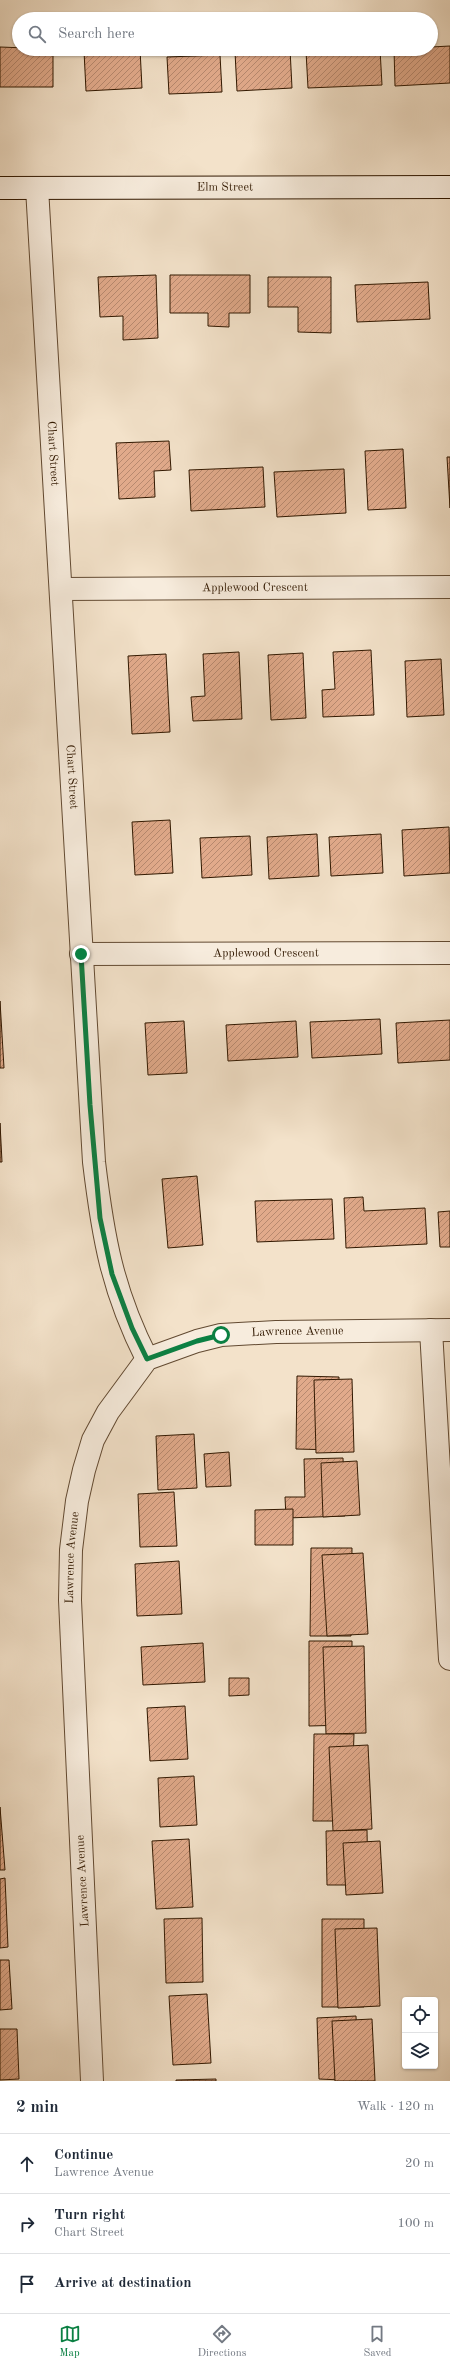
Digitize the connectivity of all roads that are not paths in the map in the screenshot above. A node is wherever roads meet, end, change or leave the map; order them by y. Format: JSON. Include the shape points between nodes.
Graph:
{"nodes":[{"id":1,"x":450,"y":187,"type":"edge"},
{"id":2,"x":0,"y":188,"type":"edge"},
{"id":3,"x":37,"y":188,"type":"junction"},
{"id":4,"x":450,"y":587,"type":"edge"},
{"id":5,"x":61,"y":589,"type":"junction"},
{"id":6,"x":450,"y":953,"type":"edge"},
{"id":7,"x":81,"y":954,"type":"junction"},
{"id":8,"x":441,"y":1330,"type":"edge"},
{"id":9,"x":147,"y":1359,"type":"junction"},
{"id":10,"x":450,"y":1659,"type":"edge"},
{"id":11,"x":92,"y":2081,"type":"edge"}],
"edges":[{"from":1,"to":3,"type":"street","name":"Elm Street"},
{"from":2,"to":3,"type":"street","name":"Elm Street"},
{"from":3,"to":5,"type":"street","name":"Chart Street"},
{"from":4,"to":5,"type":"street","name":"Applewood Crescent"},
{"from":5,"to":7,"type":"street","name":"Chart Street"},
{"from":6,"to":7,"type":"street","name":"Applewood Crescent"},
{"from":7,"to":9,"type":"street","name":"Chart Street","via":[[90,1112],[100,1218],[112,1274],[132,1328]]},
{"from":8,"to":9,"type":"street","name":"Lawrence Avenue","via":[[221,1335]]},
{"from":8,"to":10,"type":"street"},
{"from":9,"to":11,"type":"street","name":"Lawrence Avenue","via":[[108,1412],[93,1440],[77,1500],[71,1550],[70,1608]]}]}
